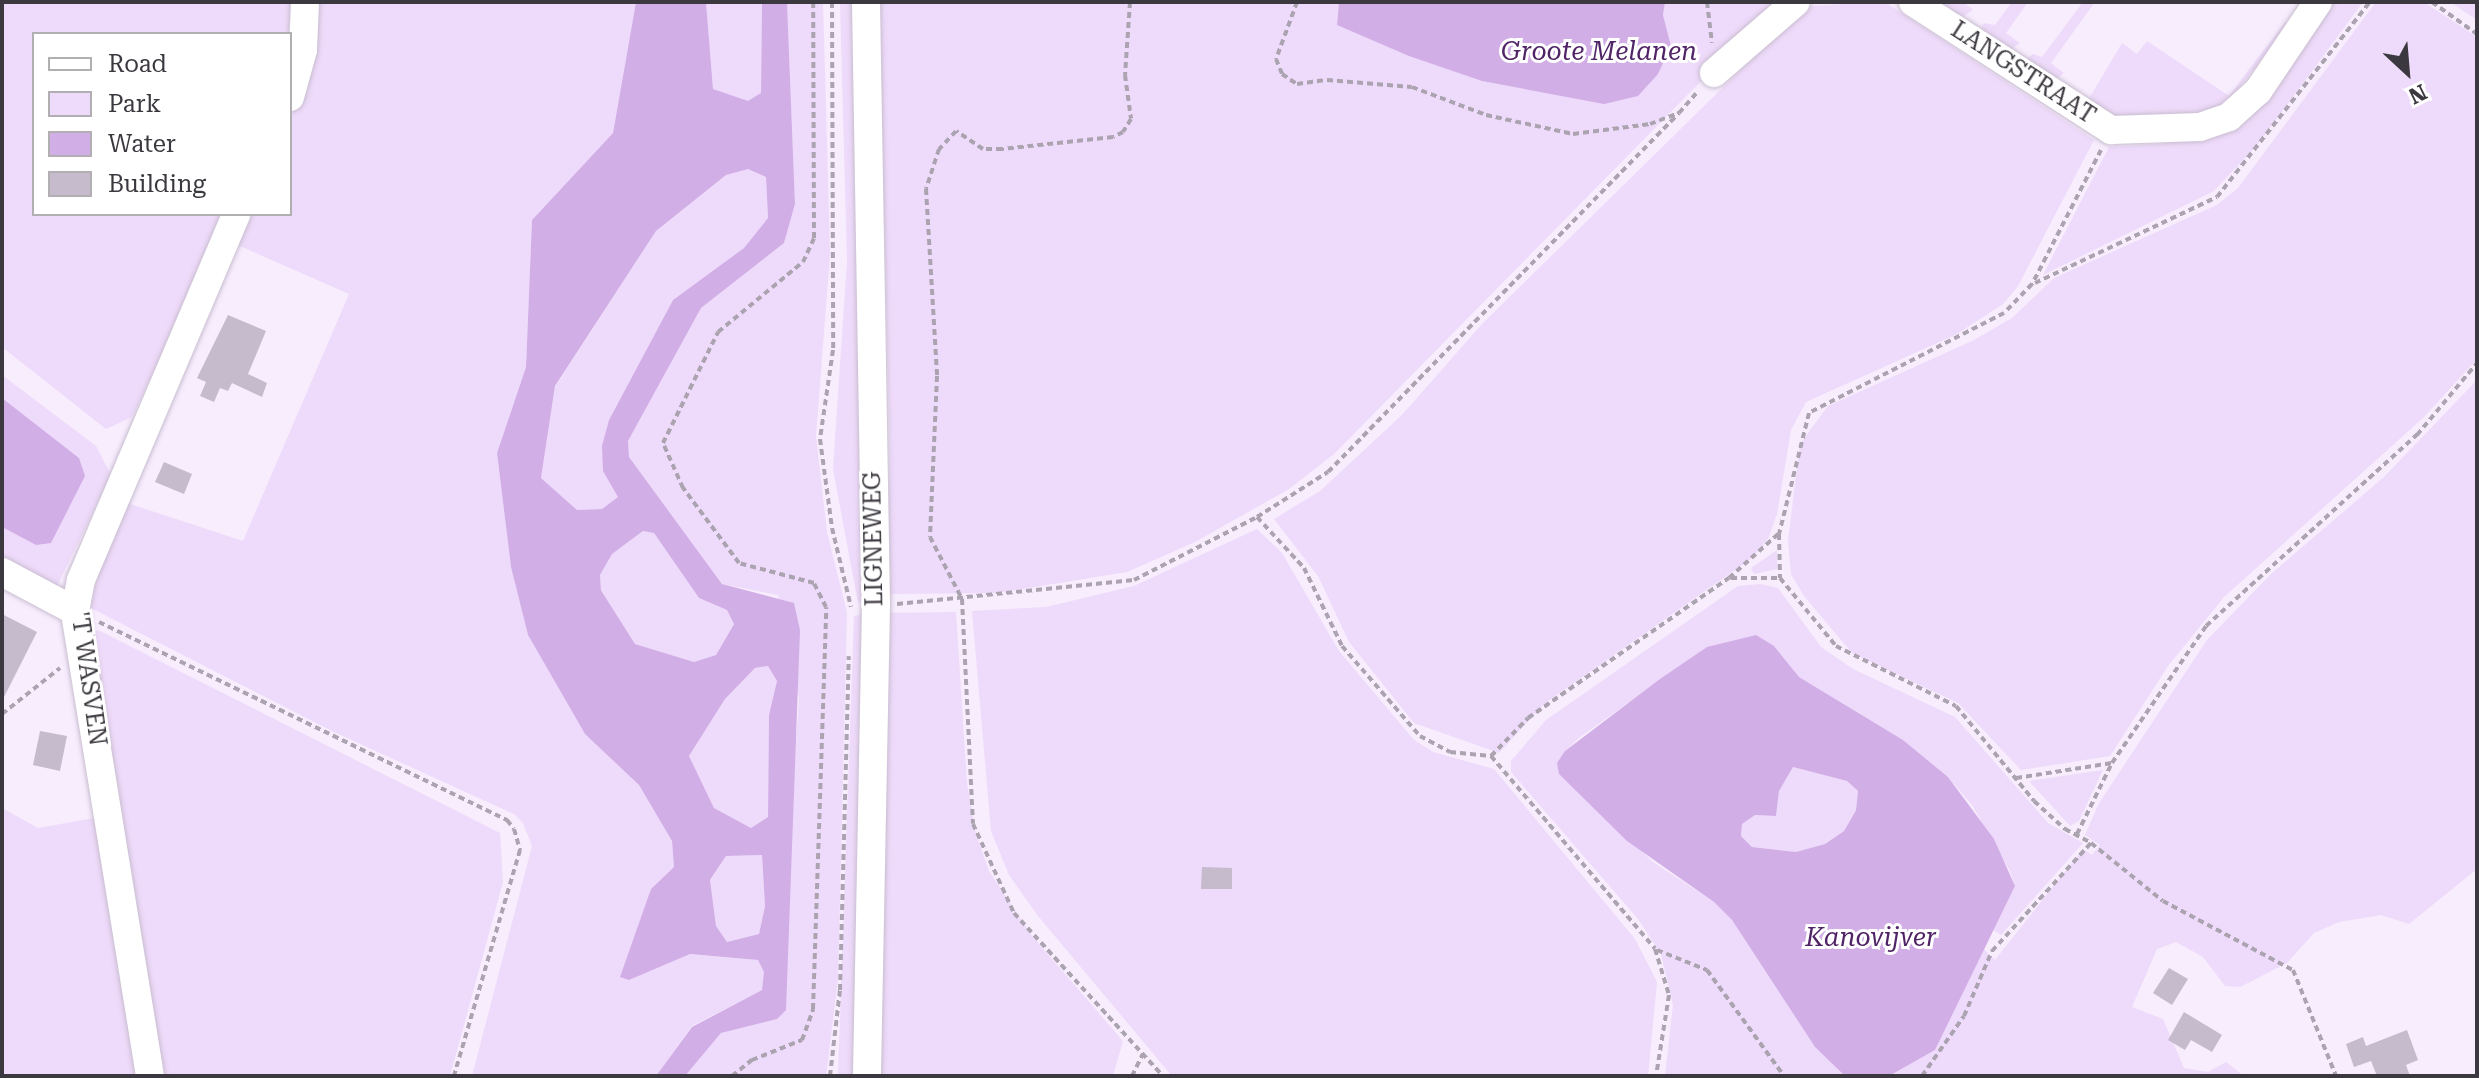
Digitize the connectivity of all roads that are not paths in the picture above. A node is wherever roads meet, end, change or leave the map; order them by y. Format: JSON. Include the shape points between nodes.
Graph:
{"nodes":[{"id":1,"x":305,"y":2,"type":"edge"},
{"id":2,"x":866,"y":2,"type":"edge"},
{"id":3,"x":1796,"y":2,"type":"edge"},
{"id":4,"x":1913,"y":2,"type":"edge"},
{"id":5,"x":2318,"y":2,"type":"edge"},
{"id":6,"x":1714,"y":73,"type":"road end"},
{"id":7,"x":292,"y":90,"type":"edge"},
{"id":8,"x":235,"y":216,"type":"edge"},
{"id":9,"x":2,"y":572,"type":"edge"},
{"id":10,"x":75,"y":611,"type":"junction"},
{"id":11,"x":150,"y":1076,"type":"edge"},
{"id":12,"x":867,"y":1076,"type":"edge"}],
"edges":[{"from":1,"to":7,"type":"street","via":[[303,50]]},
{"from":2,"to":12,"type":"street","name":"LIGNEWEG"},
{"from":3,"to":6,"type":"street"},
{"from":4,"to":5,"type":"street","name":"LANGSTRAAT","via":[[2111,130],[2200,127],[2229,117],[2258,91]]},
{"from":8,"to":10,"type":"street","name":"'T WASVEN","via":[[81,580]]},
{"from":9,"to":10,"type":"street"},
{"from":10,"to":11,"type":"street","name":"'T WASVEN"}]}
